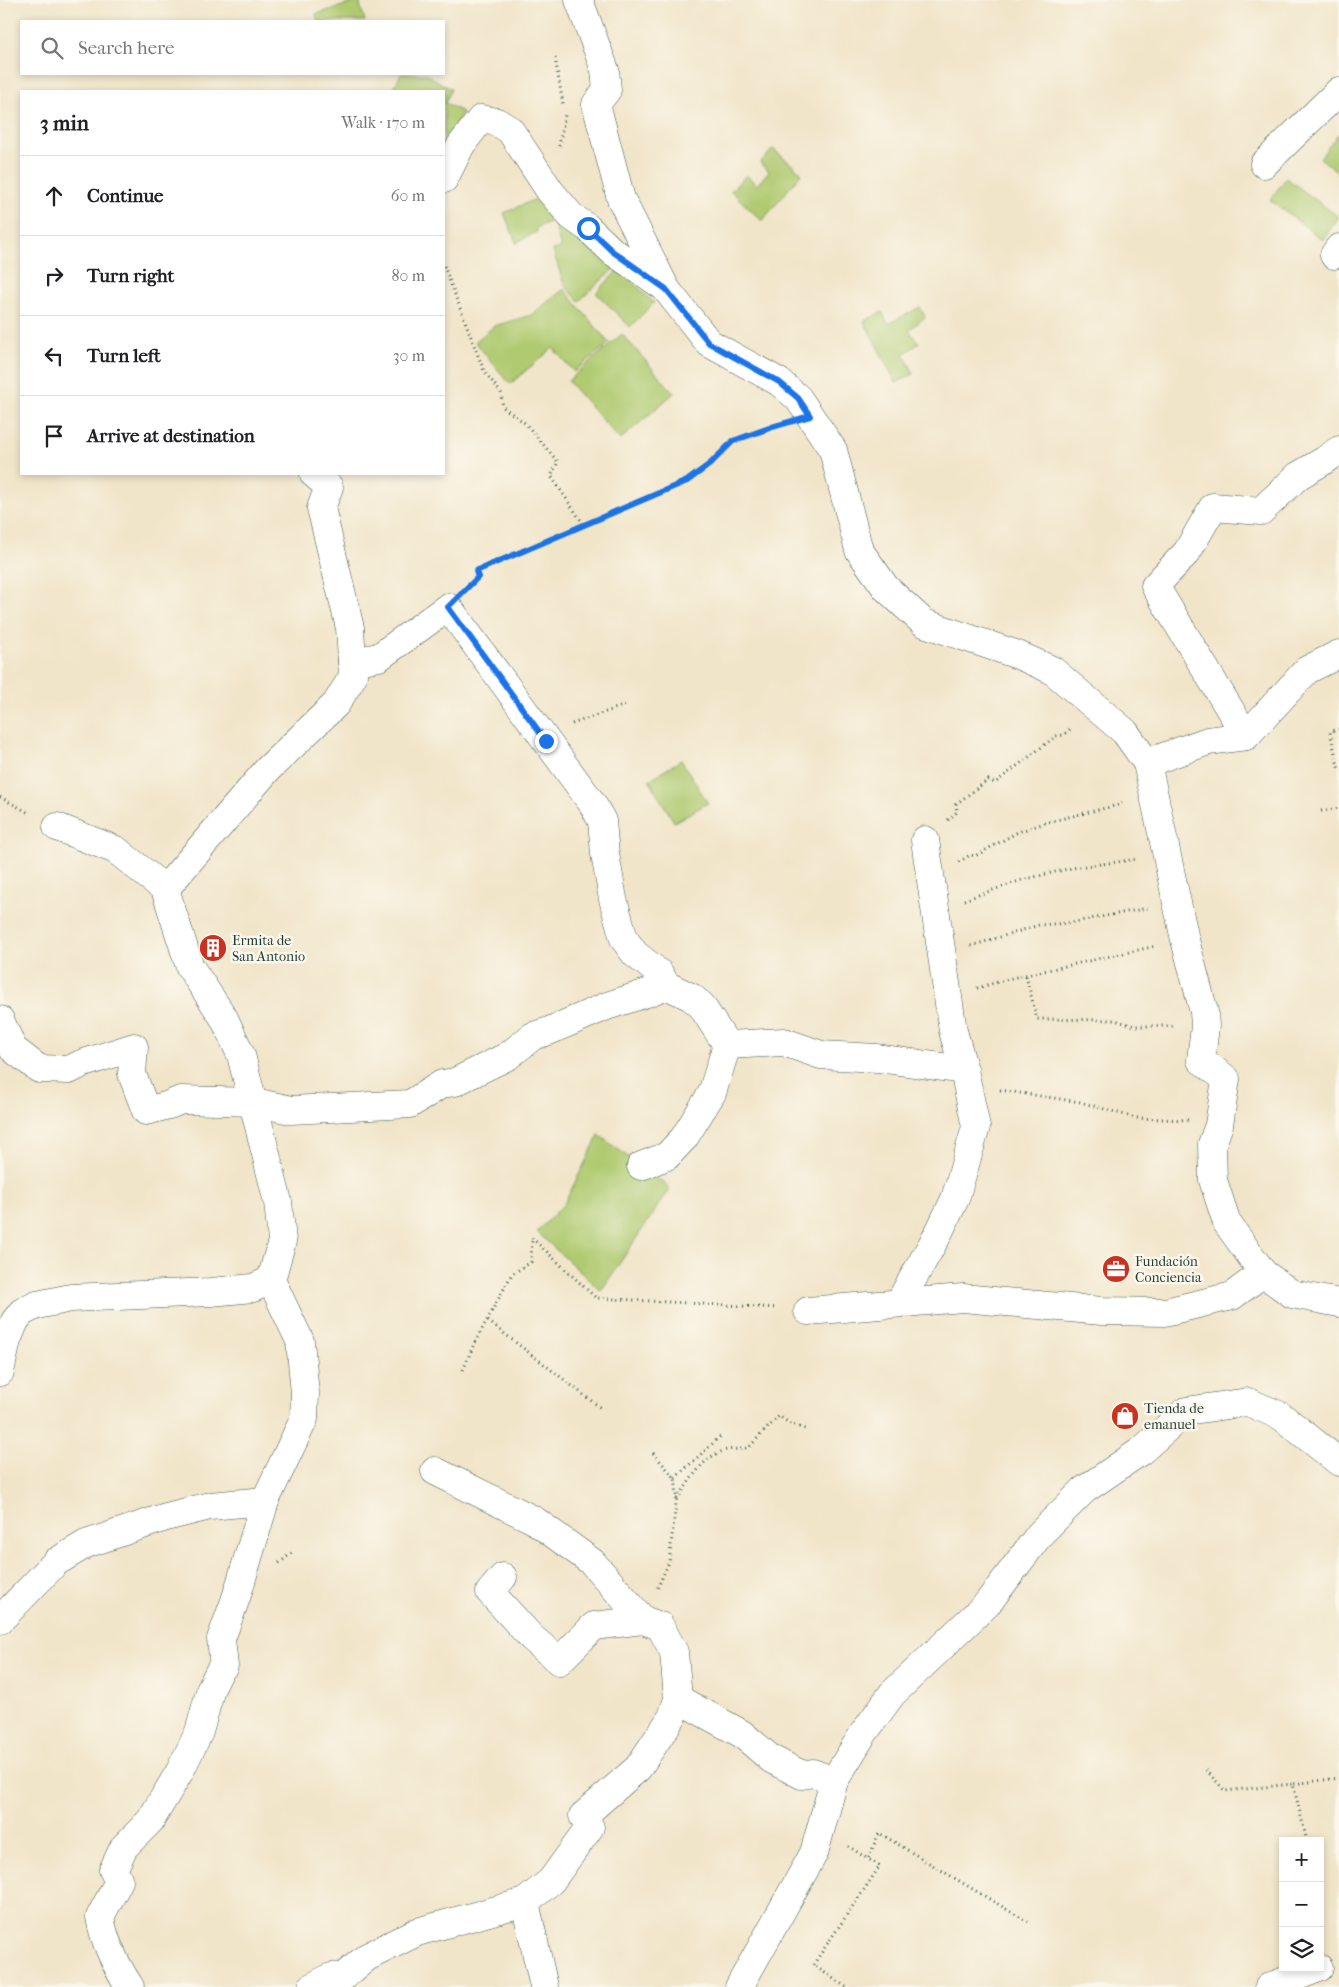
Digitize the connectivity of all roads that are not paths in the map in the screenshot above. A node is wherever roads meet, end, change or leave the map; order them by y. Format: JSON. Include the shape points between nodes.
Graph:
{"nodes":[{"id":1,"x":579,"y":0,"type":"edge"},
{"id":2,"x":1339,"y":91,"type":"edge"},
{"id":3,"x":1264,"y":164,"type":"dead end"},
{"id":4,"x":445,"y":177,"type":"edge"},
{"id":5,"x":666,"y":289,"type":"junction"},
{"id":6,"x":1339,"y":450,"type":"edge"},
{"id":7,"x":315,"y":475,"type":"edge"},
{"id":8,"x":1339,"y":654,"type":"edge"},
{"id":9,"x":352,"y":662,"type":"junction"},
{"id":10,"x":1246,"y":736,"type":"junction"},
{"id":11,"x":1150,"y":776,"type":"junction"},
{"id":12,"x":56,"y":827,"type":"dead end"},
{"id":13,"x":925,"y":840,"type":"road end"},
{"id":14,"x":165,"y":889,"type":"junction"},
{"id":15,"x":666,"y":985,"type":"junction"},
{"id":16,"x":0,"y":1020,"type":"edge"},
{"id":17,"x":727,"y":1045,"type":"junction"},
{"id":18,"x":966,"y":1078,"type":"junction"},
{"id":19,"x":254,"y":1102,"type":"junction"},
{"id":20,"x":641,"y":1166,"type":"dead end"},
{"id":21,"x":1263,"y":1273,"type":"junction"},
{"id":22,"x":271,"y":1280,"type":"junction"},
{"id":23,"x":899,"y":1303,"type":"junction"},
{"id":24,"x":1339,"y":1303,"type":"edge"},
{"id":25,"x":808,"y":1311,"type":"road end"},
{"id":26,"x":0,"y":1372,"type":"edge"},
{"id":27,"x":1339,"y":1462,"type":"edge"},
{"id":28,"x":435,"y":1471,"type":"dead end"},
{"id":29,"x":265,"y":1501,"type":"junction"},
{"id":30,"x":503,"y":1577,"type":"dead end"},
{"id":31,"x":0,"y":1620,"type":"edge"},
{"id":32,"x":644,"y":1620,"type":"junction"},
{"id":33,"x":678,"y":1699,"type":"junction"},
{"id":34,"x":834,"y":1781,"type":"junction"},
{"id":35,"x":525,"y":1902,"type":"junction"},
{"id":36,"x":1339,"y":1962,"type":"edge"},
{"id":37,"x":1313,"y":1974,"type":"edge"},
{"id":38,"x":130,"y":1987,"type":"edge"},
{"id":39,"x":312,"y":1987,"type":"edge"},
{"id":40,"x":544,"y":1987,"type":"edge"},
{"id":41,"x":738,"y":1987,"type":"edge"},
{"id":42,"x":1268,"y":1987,"type":"edge"}],
"edges":[{"from":1,"to":5,"type":"street","via":[[605,70],[607,90],[596,104],[622,199]]},
{"from":2,"to":3,"type":"street"},
{"from":4,"to":5,"type":"street","via":[[461,144],[481,119],[497,122],[510,130],[571,216],[612,251]]},
{"from":5,"to":11,"type":"street","via":[[709,343],[779,382],[798,398],[834,450],[859,550],[886,588],[924,623],[1052,670],[1125,732]]},
{"from":6,"to":10,"type":"street","via":[[1298,476],[1261,511],[1214,507],[1187,552],[1155,586]]},
{"from":7,"to":9,"type":"street","via":[[329,487],[321,508],[350,628]]},
{"from":8,"to":10,"type":"street","via":[[1307,670]]},
{"from":9,"to":14,"type":"street","via":[[353,676],[336,704],[268,769]]},
{"from":9,"to":15,"type":"street","via":[[379,657],[448,607],[578,783],[602,821],[613,900],[624,939],[635,954],[659,973]]},
{"from":10,"to":11,"type":"street","via":[[1208,741]]},
{"from":11,"to":21,"type":"street","via":[[1204,1012],[1201,1060],[1226,1079],[1219,1125],[1212,1144],[1213,1180],[1227,1223]]},
{"from":12,"to":14,"type":"street","via":[[116,850]]},
{"from":13,"to":18,"type":"street","via":[[952,1031]]},
{"from":14,"to":19,"type":"street","via":[[190,967],[224,1018],[241,1055]]},
{"from":15,"to":17,"type":"street","via":[[701,1005]]},
{"from":15,"to":19,"type":"street","via":[[533,1036],[508,1056],[455,1082],[442,1084],[410,1104],[291,1110]]},
{"from":16,"to":19,"type":"street","via":[[13,1049],[38,1069],[69,1070],[134,1047],[132,1074],[146,1111],[180,1100]]},
{"from":17,"to":18,"type":"street","via":[[784,1042],[821,1055],[877,1058]]},
{"from":17,"to":20,"type":"street","via":[[712,1093],[684,1138],[667,1156]]},
{"from":18,"to":23,"type":"street","via":[[976,1127],[955,1199]]},
{"from":19,"to":22,"type":"street","via":[[278,1202],[282,1241]]},
{"from":21,"to":23,"type":"street","via":[[1232,1296],[1165,1312],[1102,1311],[963,1298]]},
{"from":21,"to":24,"type":"street","via":[[1292,1294]]},
{"from":22,"to":26,"type":"street","via":[[253,1288],[71,1298],[37,1306],[22,1312],[15,1321]]},
{"from":22,"to":29,"type":"street","via":[[300,1341],[305,1393],[304,1420]]},
{"from":23,"to":25,"type":"street"},
{"from":27,"to":34,"type":"street","via":[[1281,1416],[1248,1402],[1186,1411],[1141,1451],[1084,1490],[1040,1534],[987,1604],[892,1694]]},
{"from":28,"to":32,"type":"street","via":[[534,1520],[592,1562]]},
{"from":29,"to":31,"type":"street","via":[[210,1506],[86,1544],[56,1562]]},
{"from":29,"to":38,"type":"street","via":[[221,1639],[224,1666],[211,1688],[199,1732],[150,1821],[124,1847],[114,1870],[119,1881],[100,1917],[110,1947]]},
{"from":30,"to":32,"type":"street","via":[[490,1592],[531,1636],[559,1660],[594,1626]]},
{"from":32,"to":33,"type":"street","via":[[660,1626],[674,1652]]},
{"from":33,"to":34,"type":"street","via":[[742,1734],[771,1759],[802,1775],[812,1773]]},
{"from":33,"to":35,"type":"street","via":[[672,1717],[638,1768],[583,1816],[590,1828],[551,1881]]},
{"from":34,"to":41,"type":"street","via":[[814,1853]]},
{"from":35,"to":39,"type":"street","via":[[417,1932],[367,1957],[343,1977],[331,1977]]},
{"from":35,"to":40,"type":"street"},
{"from":36,"to":37,"type":"street"},
{"from":37,"to":42,"type":"street"}]}
